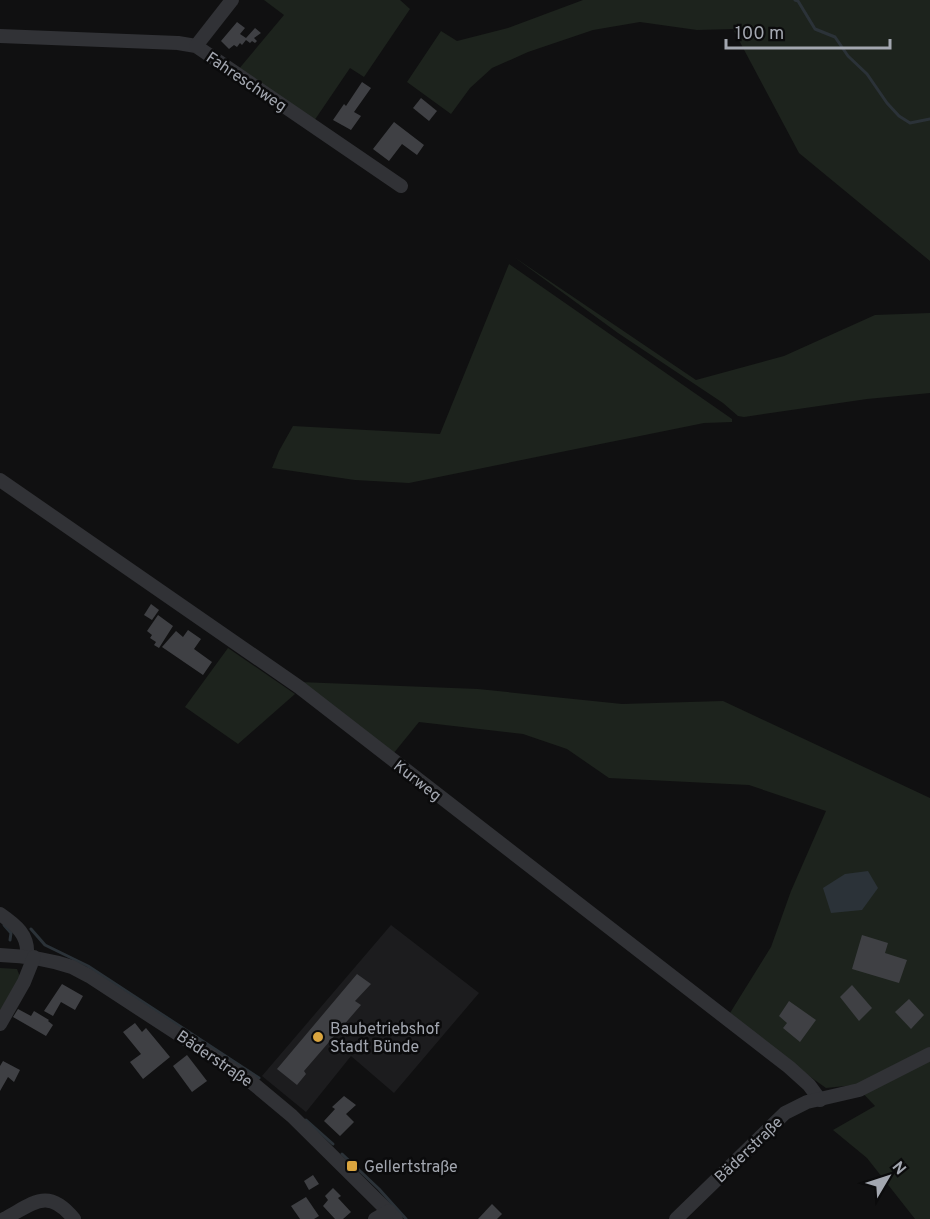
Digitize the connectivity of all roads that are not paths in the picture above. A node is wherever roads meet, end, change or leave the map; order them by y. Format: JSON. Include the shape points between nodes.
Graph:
{"nodes":[{"id":1,"x":232,"y":0,"type":"edge"},
{"id":2,"x":0,"y":36,"type":"edge"},
{"id":3,"x":195,"y":46,"type":"junction"},
{"id":4,"x":401,"y":186,"type":"dead end"},
{"id":5,"x":0,"y":480,"type":"edge"},
{"id":6,"x":0,"y":914,"type":"edge"},
{"id":7,"x":0,"y":955,"type":"edge"},
{"id":8,"x":31,"y":957,"type":"junction"},
{"id":9,"x":0,"y":1024,"type":"edge"},
{"id":10,"x":930,"y":1054,"type":"edge"},
{"id":11,"x":820,"y":1100,"type":"junction"},
{"id":12,"x":392,"y":1215,"type":"edge"},
{"id":13,"x":4,"y":1219,"type":"edge"},
{"id":14,"x":74,"y":1219,"type":"edge"},
{"id":15,"x":375,"y":1219,"type":"edge"},
{"id":16,"x":676,"y":1219,"type":"edge"}],
"edges":[{"from":1,"to":3,"type":"street"},
{"from":2,"to":3,"type":"street","name":"Fahreschweg"},
{"from":3,"to":4,"type":"street","name":"Fahreschweg"},
{"from":5,"to":11,"type":"street","name":"Kurweg","via":[[298,687],[789,1067]]},
{"from":6,"to":8,"type":"street","via":[[21,931]]},
{"from":7,"to":8,"type":"street","name":"Bäderstraße"},
{"from":8,"to":9,"type":"street","via":[[24,982]]},
{"from":8,"to":12,"type":"street","name":"Bäderstraße","via":[[72,967],[89,976],[250,1081],[292,1116]]},
{"from":10,"to":11,"type":"street","name":"Bäderstraße","via":[[859,1090]]},
{"from":11,"to":16,"type":"street","name":"Bäderstraße","via":[[785,1113]]},
{"from":12,"to":15,"type":"street"},
{"from":13,"to":14,"type":"street","via":[[39,1201],[52,1200]]}]}
